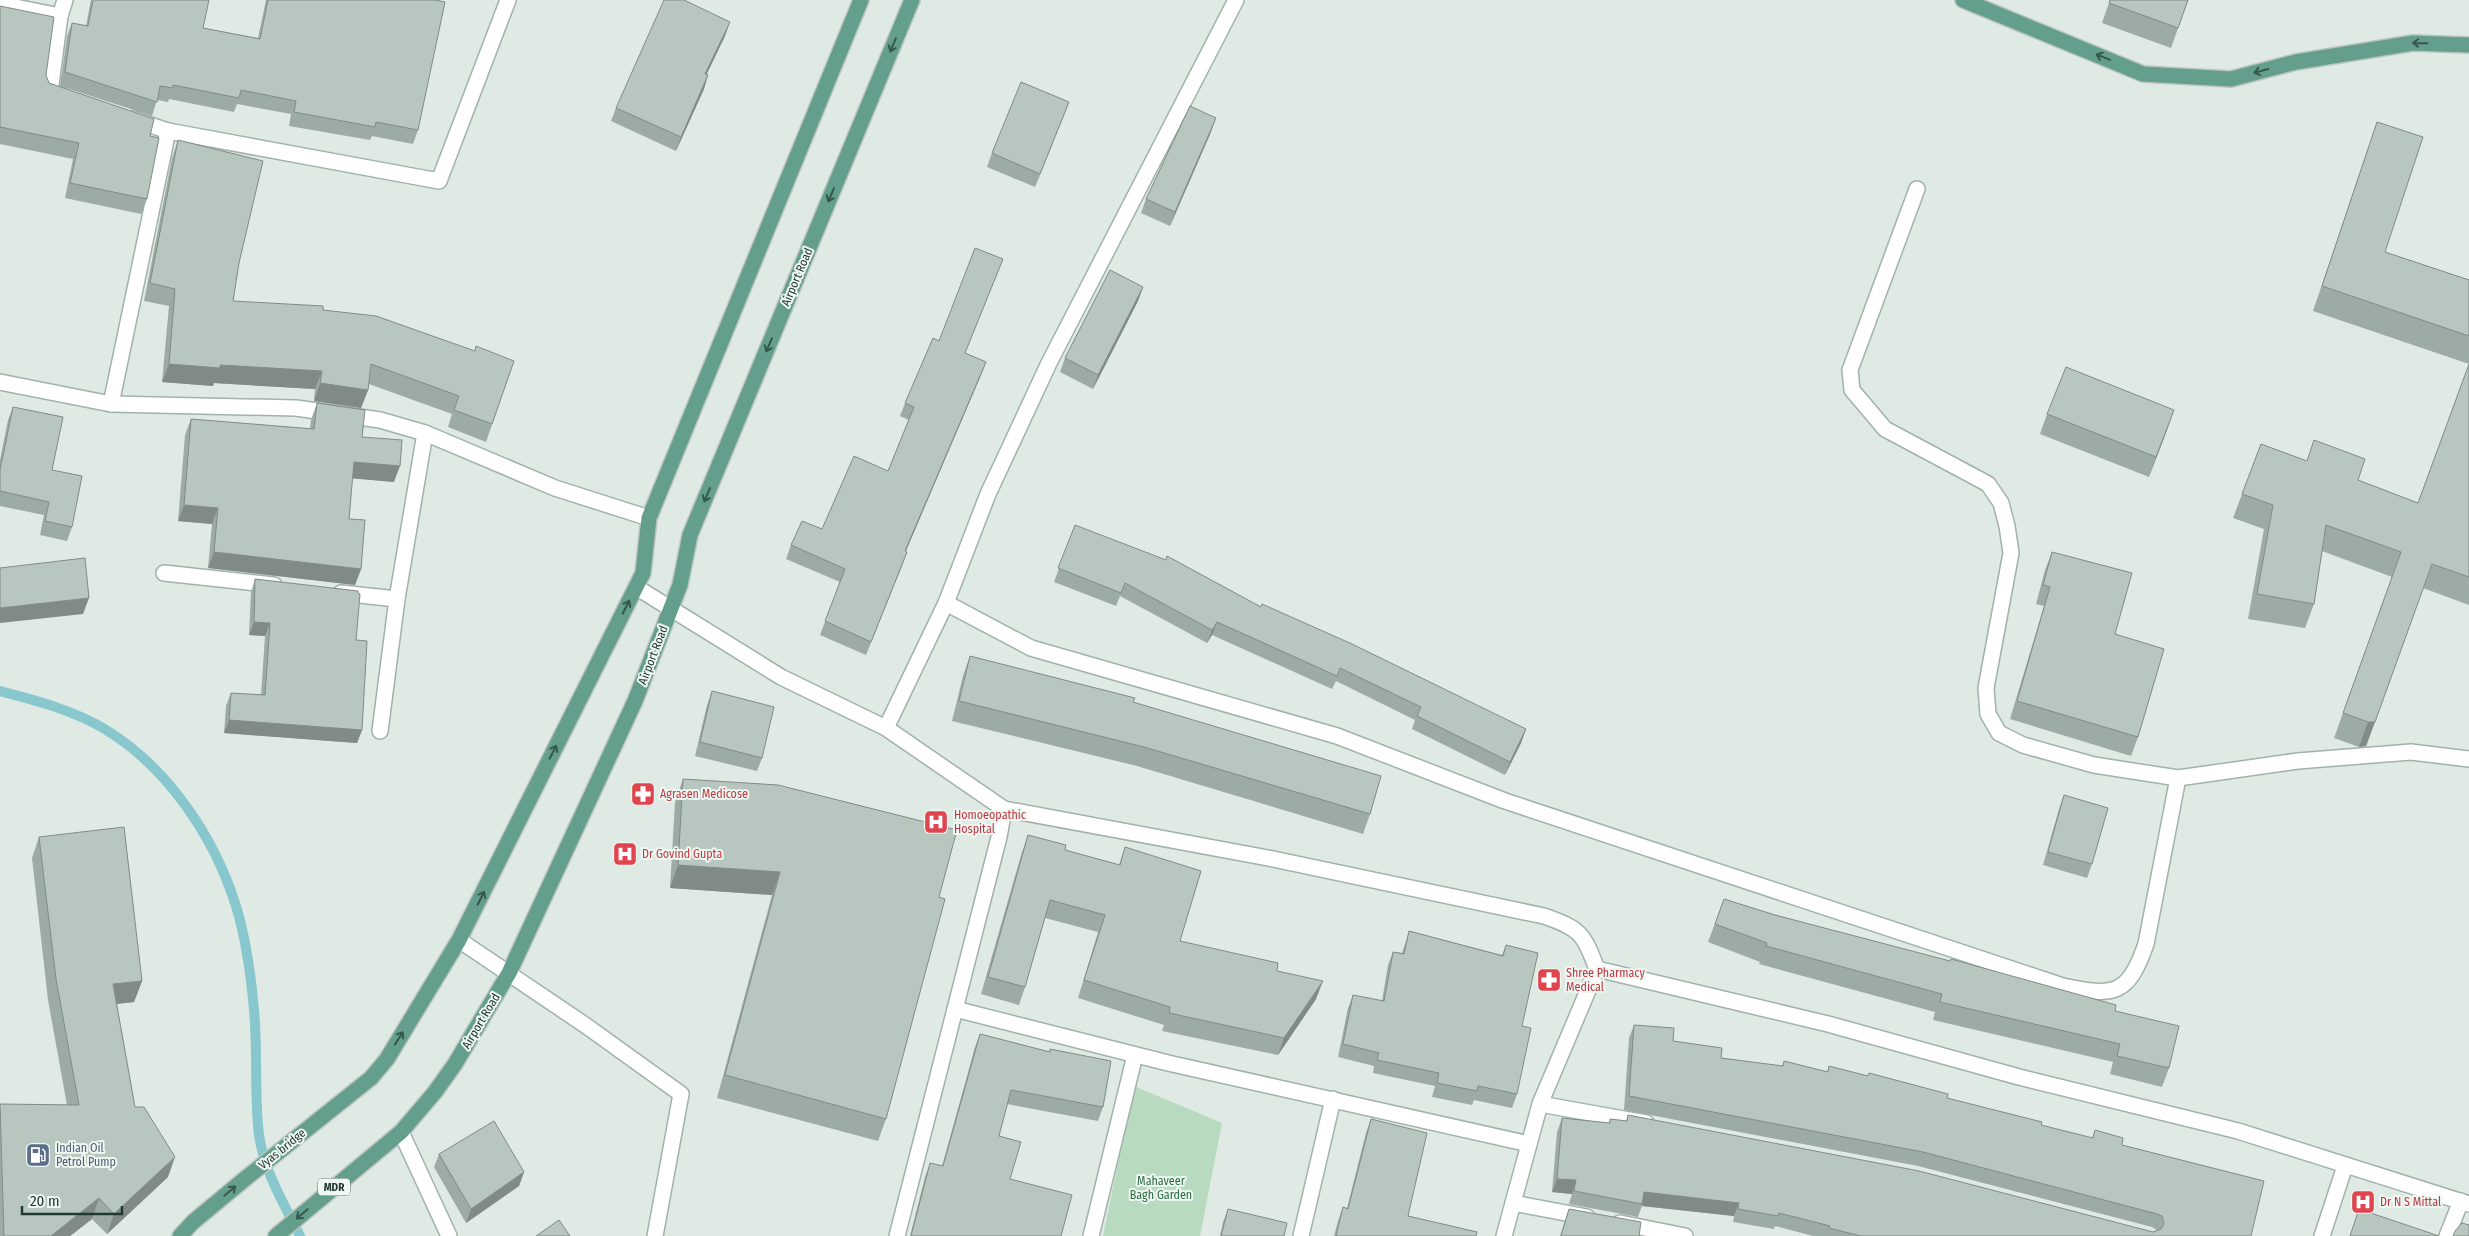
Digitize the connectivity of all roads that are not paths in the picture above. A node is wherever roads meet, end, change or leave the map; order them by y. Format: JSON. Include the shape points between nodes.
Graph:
{"nodes":[{"id":1,"x":65,"y":0,"type":"edge"},
{"id":2,"x":508,"y":0,"type":"edge"},
{"id":3,"x":861,"y":0,"type":"edge"},
{"id":4,"x":912,"y":0,"type":"edge"},
{"id":5,"x":1236,"y":0,"type":"edge"},
{"id":6,"x":1962,"y":0,"type":"edge"},
{"id":7,"x":0,"y":4,"type":"edge"},
{"id":8,"x":60,"y":16,"type":"junction"},
{"id":9,"x":2469,"y":45,"type":"edge"},
{"id":10,"x":78,"y":101,"type":"edge"},
{"id":11,"x":123,"y":116,"type":"edge"},
{"id":12,"x":168,"y":131,"type":"junction"},
{"id":13,"x":1917,"y":188,"type":"dead end"},
{"id":14,"x":0,"y":382,"type":"edge"},
{"id":15,"x":111,"y":404,"type":"junction"},
{"id":16,"x":425,"y":433,"type":"junction"},
{"id":17,"x":649,"y":518,"type":"junction"},
{"id":18,"x":164,"y":573,"type":"dead end"},
{"id":19,"x":290,"y":587,"type":"edge"},
{"id":20,"x":636,"y":587,"type":"junction"},
{"id":21,"x":329,"y":592,"type":"edge"},
{"id":22,"x":397,"y":599,"type":"junction"},
{"id":23,"x":946,"y":602,"type":"junction"},
{"id":24,"x":670,"y":608,"type":"junction"},
{"id":25,"x":886,"y":728,"type":"junction"},
{"id":26,"x":380,"y":730,"type":"dead end"},
{"id":27,"x":2469,"y":759,"type":"edge"},
{"id":28,"x":2178,"y":778,"type":"junction"},
{"id":29,"x":1004,"y":809,"type":"junction"},
{"id":30,"x":459,"y":940,"type":"junction"},
{"id":31,"x":1597,"y":969,"type":"junction"},
{"id":32,"x":509,"y":974,"type":"junction"},
{"id":33,"x":955,"y":1009,"type":"junction"},
{"id":34,"x":1135,"y":1055,"type":"junction"},
{"id":35,"x":1333,"y":1099,"type":"junction"},
{"id":36,"x":1540,"y":1104,"type":"junction"},
{"id":37,"x":1666,"y":1126,"type":"edge"},
{"id":38,"x":397,"y":1135,"type":"junction"},
{"id":39,"x":1529,"y":1144,"type":"junction"},
{"id":40,"x":2345,"y":1166,"type":"junction"},
{"id":41,"x":2465,"y":1202,"type":"edge"},
{"id":42,"x":1513,"y":1203,"type":"junction"},
{"id":43,"x":1638,"y":1231,"type":"edge"},
{"id":44,"x":180,"y":1236,"type":"edge"},
{"id":45,"x":276,"y":1236,"type":"edge"},
{"id":46,"x":449,"y":1236,"type":"edge"},
{"id":47,"x":655,"y":1236,"type":"edge"},
{"id":48,"x":897,"y":1236,"type":"edge"},
{"id":49,"x":1091,"y":1236,"type":"edge"},
{"id":50,"x":1301,"y":1236,"type":"edge"},
{"id":51,"x":1504,"y":1236,"type":"edge"},
{"id":52,"x":1685,"y":1236,"type":"edge"},
{"id":53,"x":2322,"y":1236,"type":"edge"},
{"id":54,"x":2447,"y":1236,"type":"edge"}],
"edges":[{"from":1,"to":8,"type":"street"},
{"from":2,"to":12,"type":"street","via":[[439,181]]},
{"from":3,"to":17,"type":"main road"},
{"from":4,"to":24,"type":"main road","name":"Airport Road","one_way":true,"via":[[690,535],[680,585]]},
{"from":5,"to":23,"type":"street","via":[[1049,363],[988,494]]},
{"from":9,"to":6,"type":"main road","one_way":true,"via":[[2413,43],[2296,62],[2231,79],[2143,74]]},
{"from":7,"to":8,"type":"street"},
{"from":8,"to":10,"type":"street","via":[[50,92]]},
{"from":11,"to":12,"type":"street"},
{"from":12,"to":15,"type":"street"},
{"from":13,"to":28,"type":"street","via":[[1850,370],[1852,390],[1885,429],[1988,484],[2000,503],[2011,553],[1986,688],[1988,714],[1999,733],[2023,745],[2094,765]]},
{"from":14,"to":15,"type":"street"},
{"from":15,"to":16,"type":"street","via":[[296,408],[380,420]]},
{"from":16,"to":17,"type":"street","via":[[555,488]]},
{"from":16,"to":22,"type":"street"},
{"from":17,"to":20,"type":"main road","via":[[643,573]]},
{"from":18,"to":19,"type":"street"},
{"from":20,"to":24,"type":"street"},
{"from":30,"to":20,"type":"main road","one_way":true},
{"from":21,"to":22,"type":"street"},
{"from":22,"to":26,"type":"street"},
{"from":23,"to":25,"type":"street"},
{"from":23,"to":28,"type":"street","via":[[1031,648],[1337,736],[1504,800],[2063,986],[2096,993],[2124,986],[2137,969],[2146,944]]},
{"from":24,"to":25,"type":"street","via":[[781,677]]},
{"from":24,"to":32,"type":"main road","name":"Airport Road","via":[[635,701]]},
{"from":25,"to":29,"type":"street"},
{"from":27,"to":28,"type":"street","via":[[2412,752],[2298,760]]},
{"from":29,"to":31,"type":"street","via":[[1268,858],[1544,916],[1572,926],[1588,944]]},
{"from":29,"to":33,"type":"street"},
{"from":30,"to":32,"type":"street"},
{"from":44,"to":30,"type":"main road","name":"Vyas bridge","one_way":true,"via":[[193,1222],[371,1078],[387,1059]]},
{"from":31,"to":36,"type":"street"},
{"from":31,"to":40,"type":"street","via":[[1828,1024],[2019,1077],[2238,1132]]},
{"from":32,"to":38,"type":"main road","name":"Airport Road","via":[[455,1064]]},
{"from":32,"to":47,"type":"street","via":[[681,1094]]},
{"from":33,"to":34,"type":"street"},
{"from":33,"to":48,"type":"street"},
{"from":34,"to":35,"type":"street"},
{"from":34,"to":49,"type":"street"},
{"from":35,"to":39,"type":"street"},
{"from":35,"to":50,"type":"street"},
{"from":36,"to":37,"type":"street"},
{"from":36,"to":39,"type":"street"},
{"from":38,"to":45,"type":"main road","name":"Airport Road","number":"MDR","one_way":true},
{"from":38,"to":46,"type":"street"},
{"from":39,"to":42,"type":"street"},
{"from":40,"to":41,"type":"street"},
{"from":40,"to":53,"type":"street"},
{"from":41,"to":54,"type":"street"},
{"from":42,"to":43,"type":"street","via":[[1605,1220]]},
{"from":42,"to":51,"type":"street"},
{"from":43,"to":52,"type":"street"}]}
